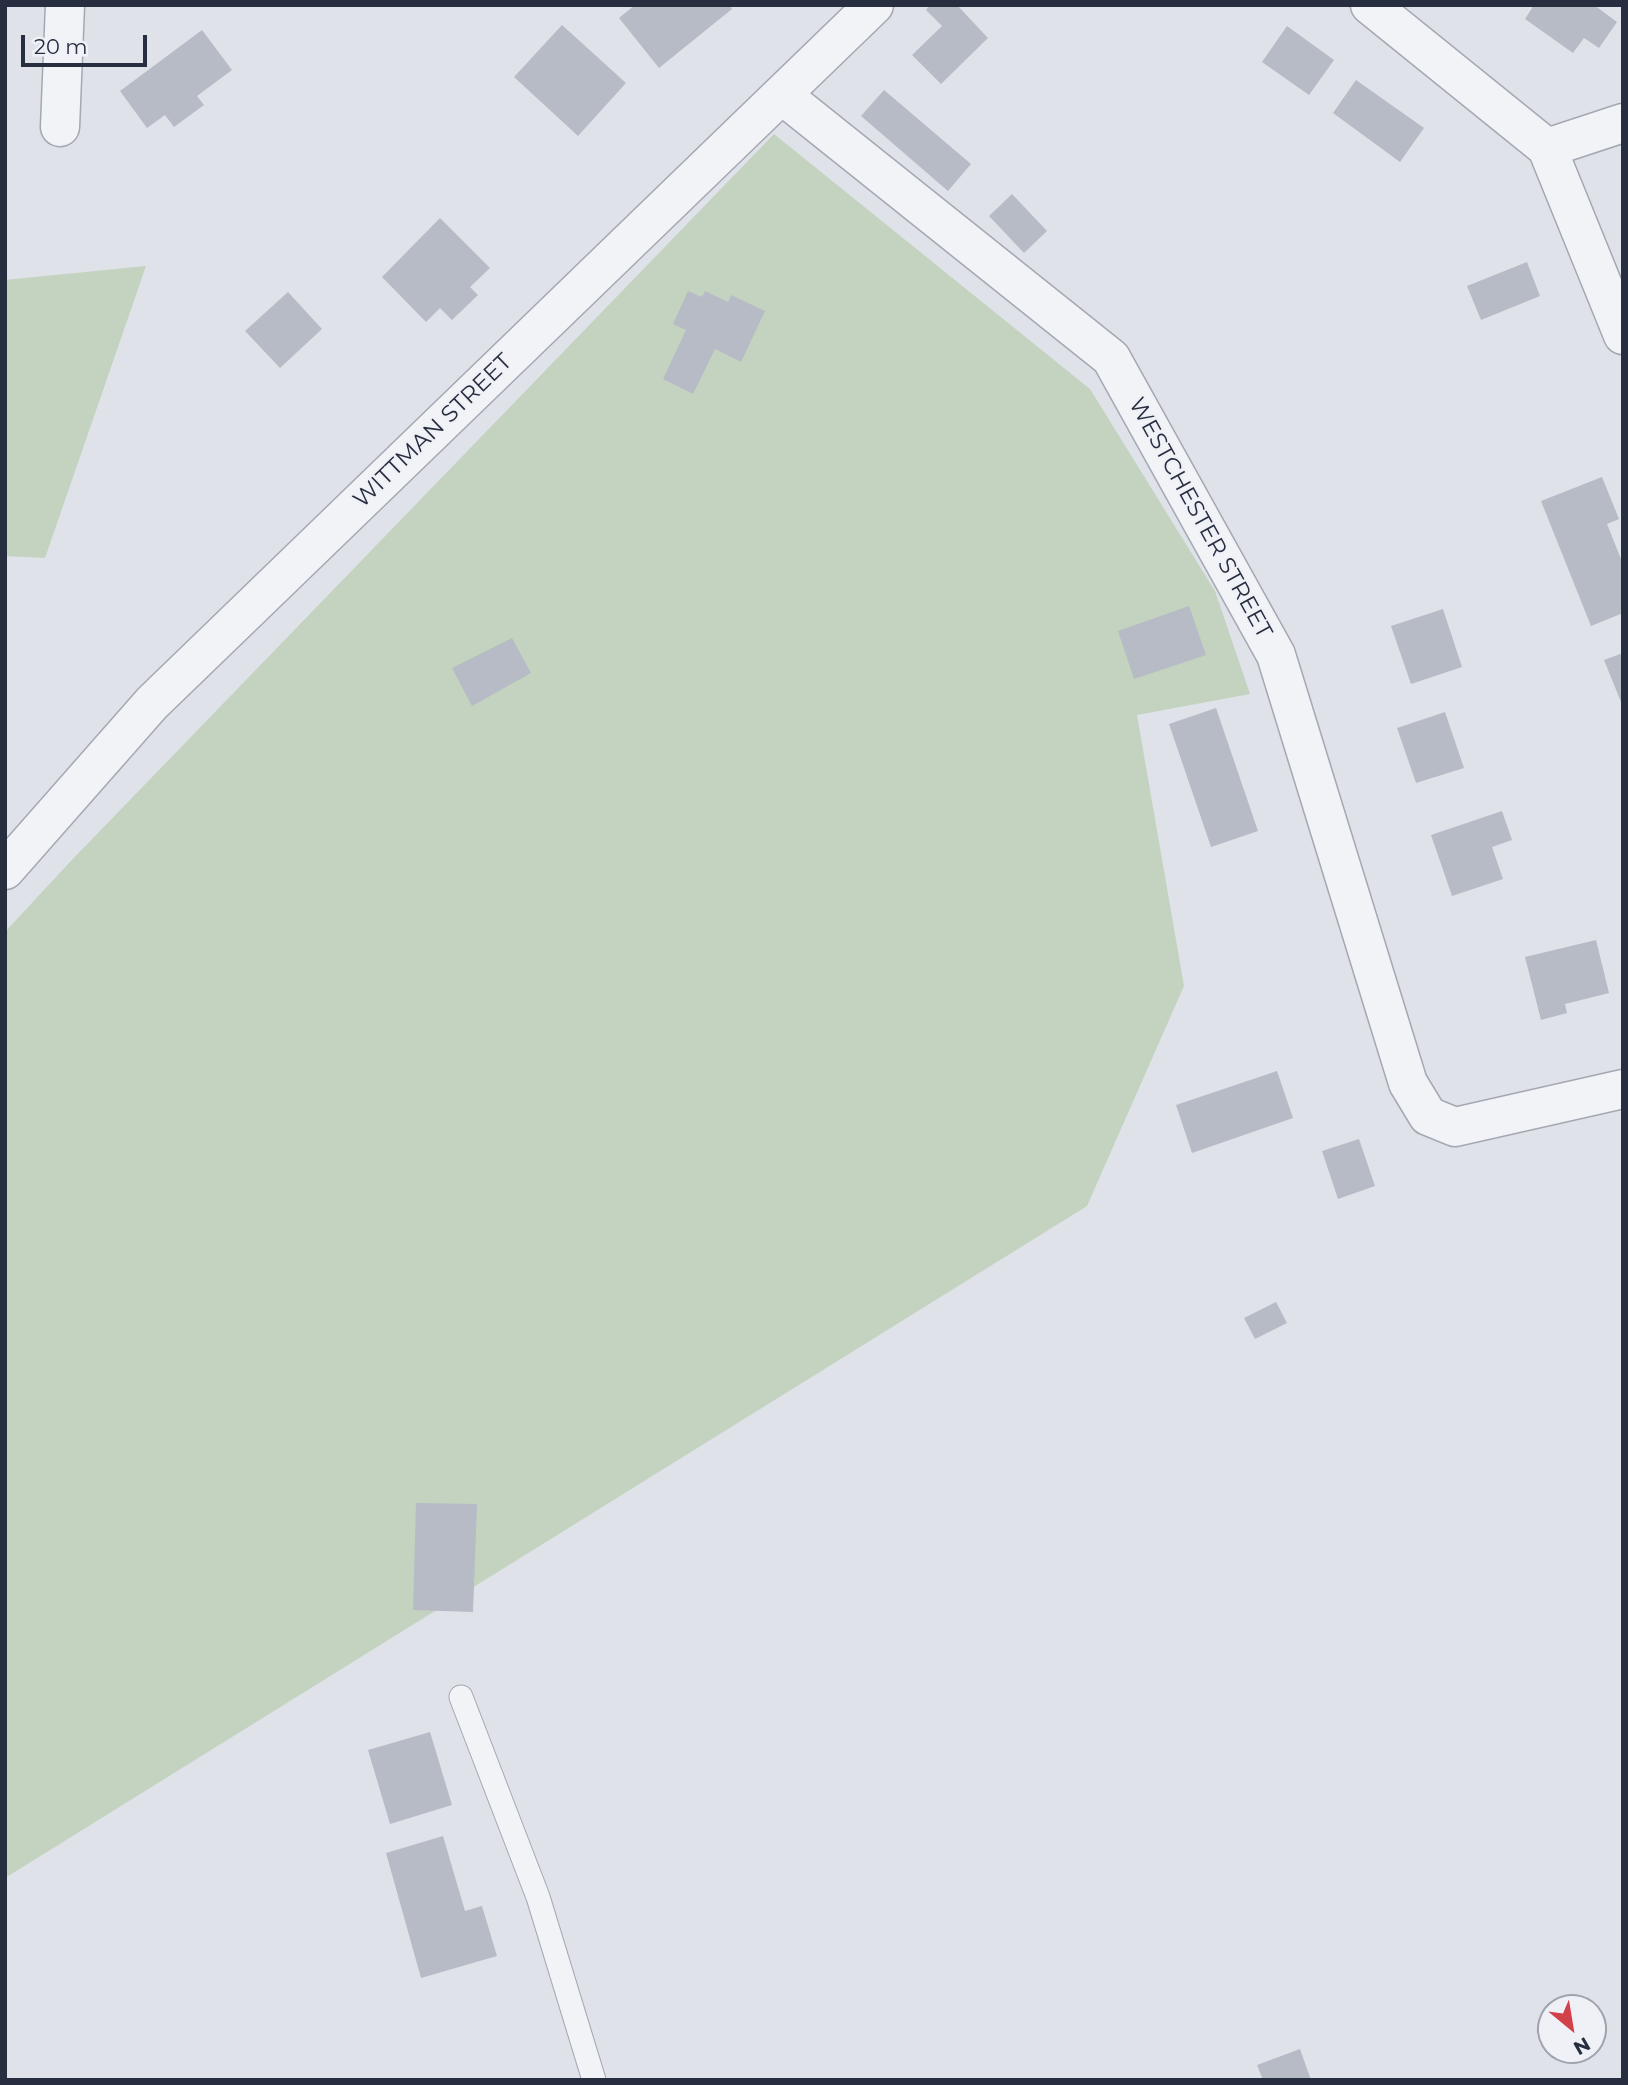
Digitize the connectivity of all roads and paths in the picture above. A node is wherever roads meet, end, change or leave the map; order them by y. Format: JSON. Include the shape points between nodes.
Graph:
{"nodes":[{"id":1,"x":65,"y":5,"type":"edge"},
{"id":2,"x":874,"y":5,"type":"edge"},
{"id":3,"x":1370,"y":5,"type":"edge"},
{"id":4,"x":782,"y":95,"type":"junction"},
{"id":5,"x":1623,"y":122,"type":"edge"},
{"id":6,"x":60,"y":127,"type":"dead end"},
{"id":7,"x":1547,"y":148,"type":"junction"},
{"id":8,"x":1623,"y":335,"type":"edge"},
{"id":9,"x":5,"y":870,"type":"edge"},
{"id":10,"x":1623,"y":1089,"type":"edge"},
{"id":11,"x":461,"y":1697,"type":"dead end"},
{"id":12,"x":594,"y":2080,"type":"edge"}],
"edges":[{"from":1,"to":6,"type":"street"},
{"from":2,"to":4,"type":"street","name":"WITTMAN STREET"},
{"from":3,"to":7,"type":"street"},
{"from":4,"to":9,"type":"street","name":"WITTMAN STREET","via":[[152,704]]},
{"from":4,"to":10,"type":"street","name":"WESTCHESTER STREET","via":[[1111,358],[1276,656],[1408,1083],[1428,1116],[1455,1127]]},
{"from":5,"to":7,"type":"street"},
{"from":7,"to":8,"type":"street"},
{"from":11,"to":12,"type":"lane","via":[[538,1897]]}]}
